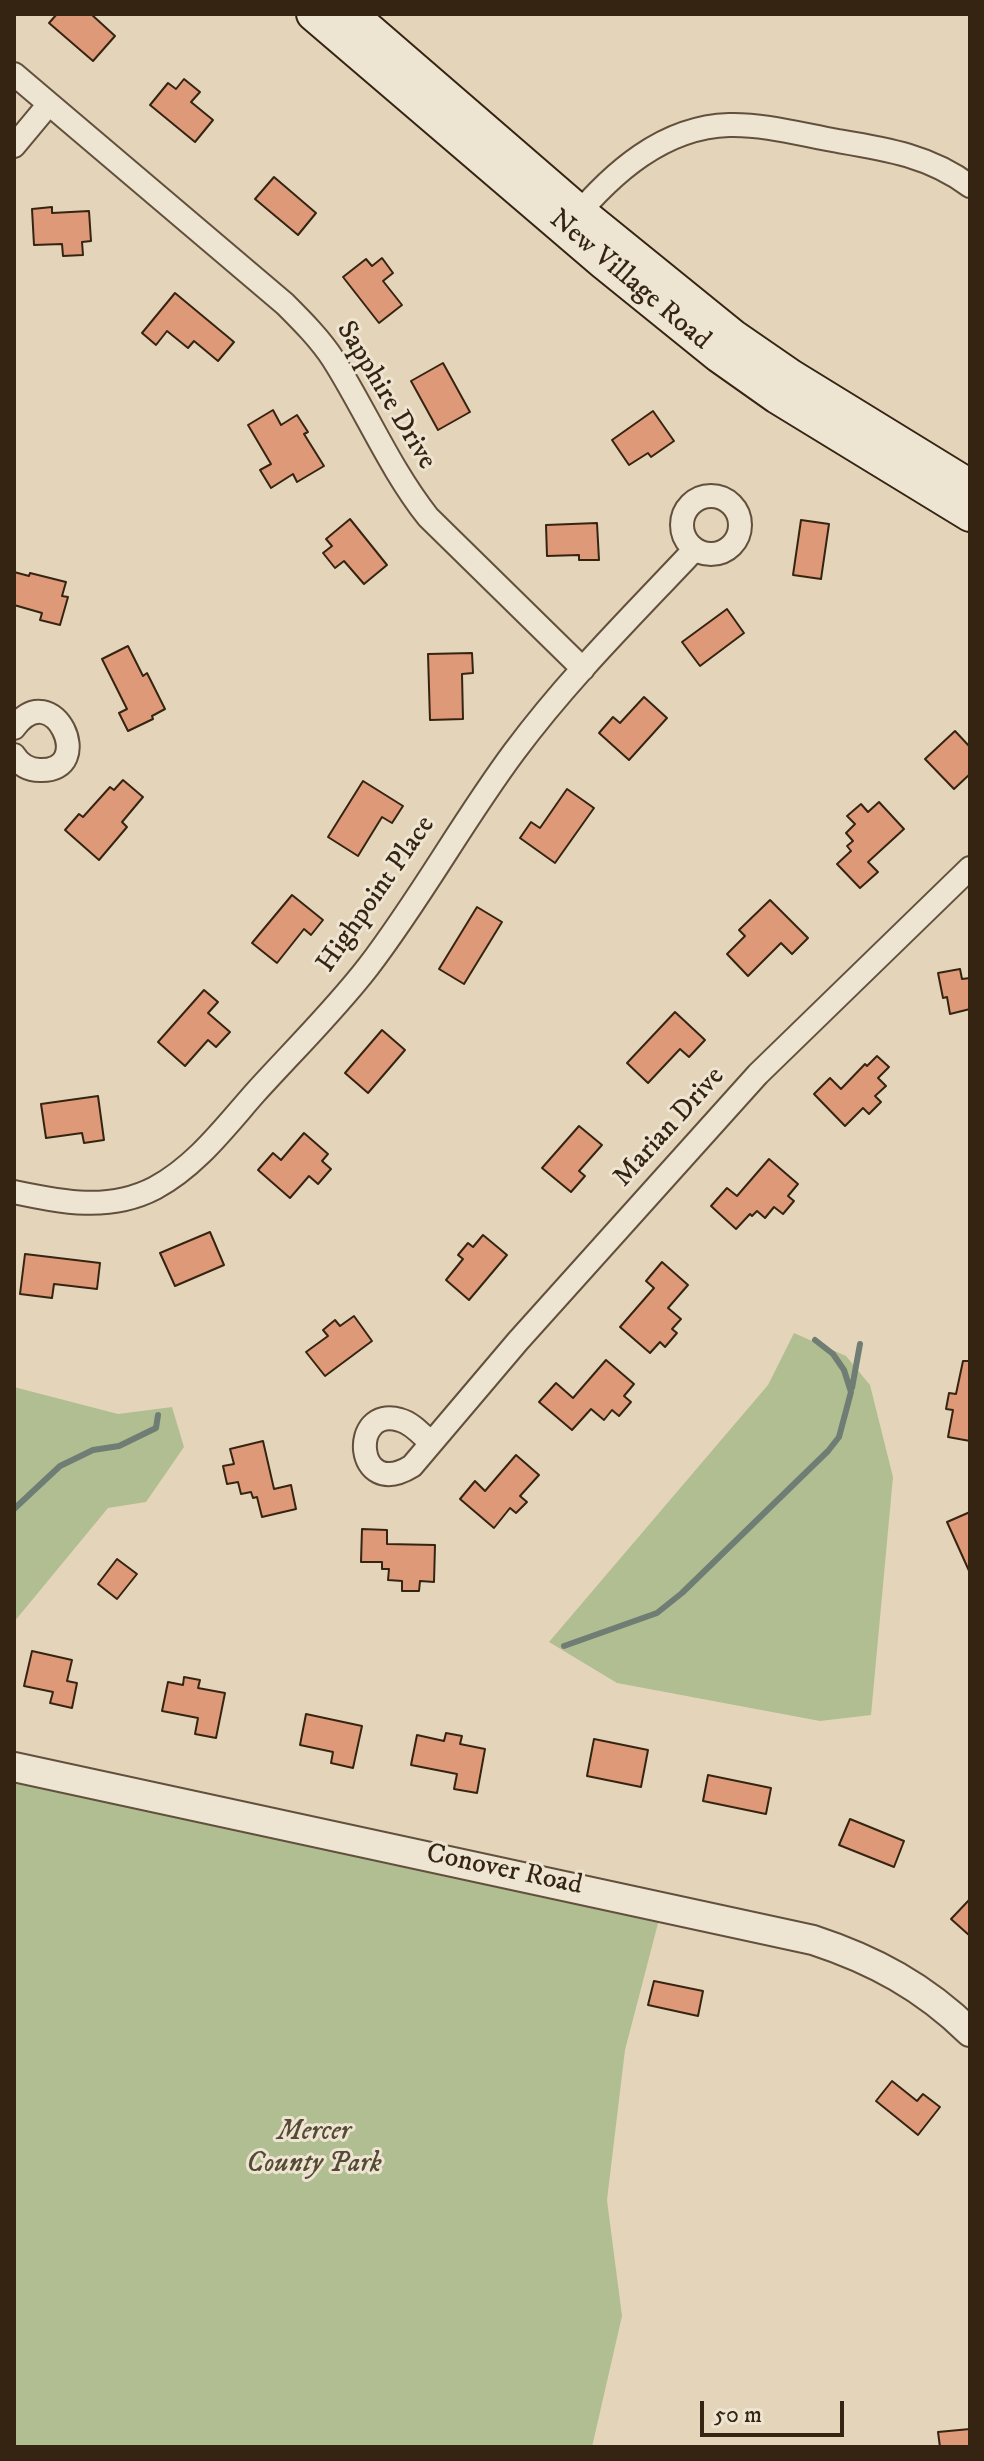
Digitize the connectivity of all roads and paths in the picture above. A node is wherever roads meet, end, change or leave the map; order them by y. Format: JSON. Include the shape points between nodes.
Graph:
{"nodes":[{"id":1,"x":313,"y":14,"type":"edge"},
{"id":2,"x":351,"y":14,"type":"edge"},
{"id":3,"x":14,"y":74,"type":"edge"},
{"id":4,"x":49,"y":104,"type":"junction"},
{"id":5,"x":14,"y":146,"type":"edge"},
{"id":6,"x":970,"y":186,"type":"edge"},
{"id":7,"x":573,"y":220,"type":"junction"},
{"id":8,"x":970,"y":486,"type":"edge"},
{"id":9,"x":970,"y":515,"type":"edge"},
{"id":10,"x":695,"y":549,"type":"dead end"},
{"id":11,"x":583,"y":669,"type":"junction"},
{"id":12,"x":14,"y":728,"type":"edge"},
{"id":13,"x":14,"y":755,"type":"edge"},
{"id":14,"x":970,"y":868,"type":"edge"},
{"id":15,"x":14,"y":1192,"type":"edge"},
{"id":16,"x":430,"y":1442,"type":"dead end"},
{"id":17,"x":14,"y":1767,"type":"edge"},
{"id":18,"x":970,"y":2032,"type":"edge"}],
"edges":[{"from":1,"to":7,"type":"main road","name":"New Village Road"},
{"from":2,"to":7,"type":"main road","name":"New Village Road"},
{"from":3,"to":4,"type":"street","name":"Sapphire Drive"},
{"from":4,"to":5,"type":"street"},
{"from":4,"to":11,"type":"street","name":"Sapphire Drive","via":[[312,332],[333,359],[407,491]]},
{"from":6,"to":7,"type":"street","via":[[901,152],[758,127],[704,127],[657,144],[636,158]]},
{"from":7,"to":8,"type":"main road","name":"New Village Road","via":[[804,384]]},
{"from":7,"to":9,"type":"main road","name":"New Village Road","via":[[719,356]]},
{"from":10,"to":11,"type":"street","name":"Highpoint Place"},
{"from":11,"to":15,"type":"street","name":"Highpoint Place","via":[[483,795],[367,969],[193,1162],[152,1189],[100,1204],[70,1204]]},
{"from":12,"to":13,"type":"street","via":[[25,717],[53,717],[68,736],[68,750],[46,771],[31,770]]},
{"from":14,"to":16,"type":"street","name":"Marian Drive","via":[[758,1074]]},
{"from":17,"to":18,"type":"street","name":"Conover Road","via":[[813,1940],[890,1970]]}]}
